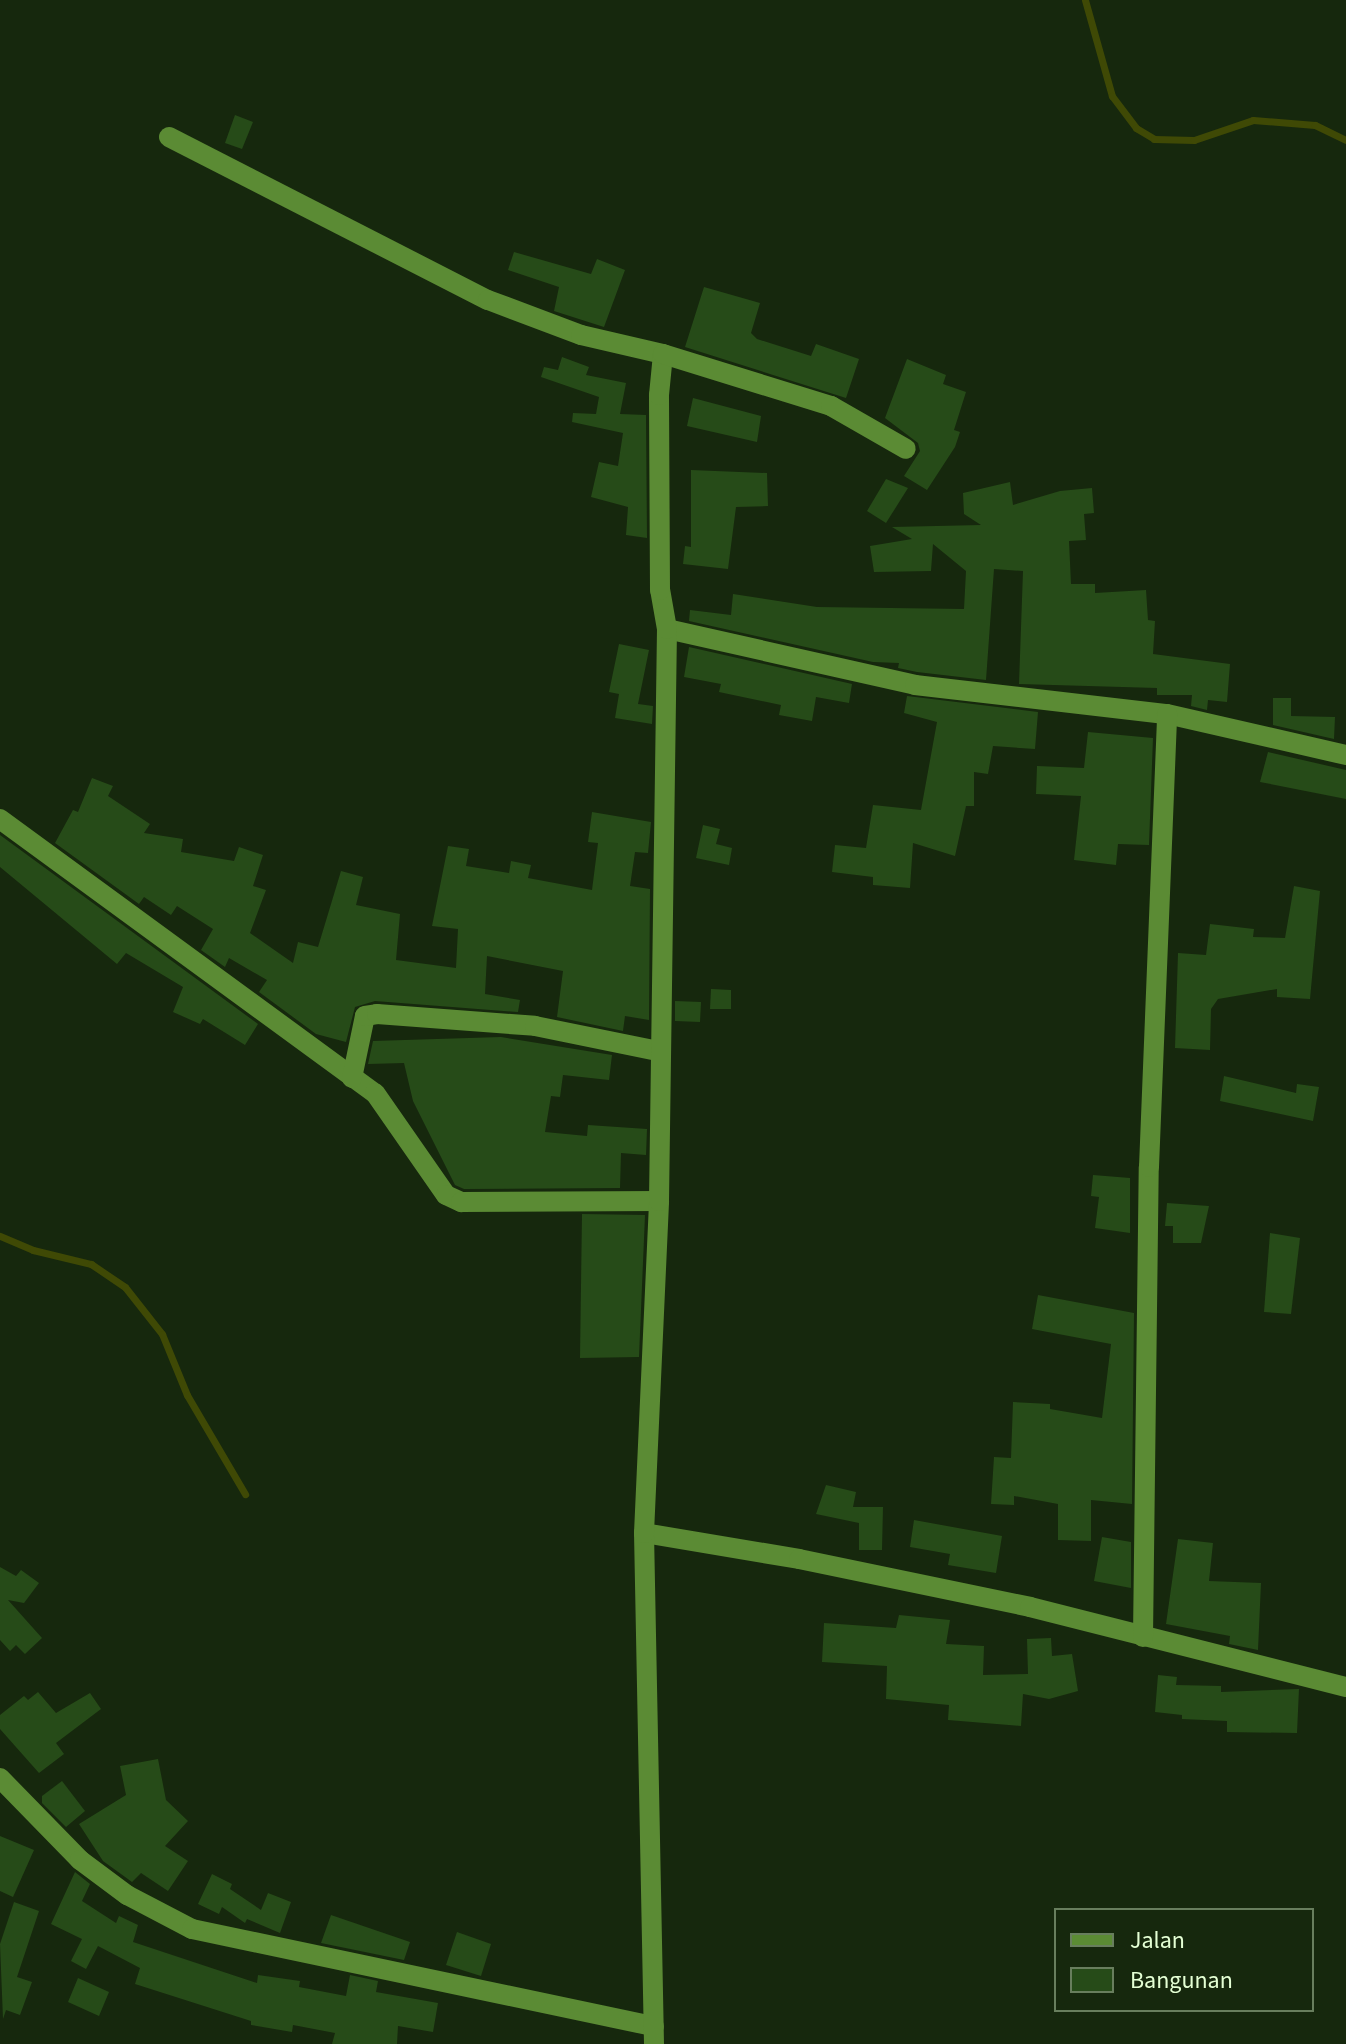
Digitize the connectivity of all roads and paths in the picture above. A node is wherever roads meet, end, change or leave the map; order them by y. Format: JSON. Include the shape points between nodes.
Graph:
{"nodes":[{"id":1,"x":169,"y":137,"type":"dead end"},
{"id":2,"x":663,"y":354,"type":"junction"},
{"id":3,"x":906,"y":449,"type":"dead end"},
{"id":4,"x":667,"y":629,"type":"junction"},
{"id":5,"x":1167,"y":714,"type":"junction"},
{"id":6,"x":1346,"y":755,"type":"edge"},
{"id":7,"x":0,"y":819,"type":"edge"},
{"id":8,"x":658,"y":1051,"type":"junction"},
{"id":9,"x":352,"y":1078,"type":"junction"},
{"id":10,"x":659,"y":1201,"type":"junction"},
{"id":11,"x":644,"y":1533,"type":"junction"},
{"id":12,"x":1143,"y":1637,"type":"junction"},
{"id":13,"x":1346,"y":1687,"type":"edge"},
{"id":14,"x":0,"y":1778,"type":"edge"},
{"id":15,"x":654,"y":2035,"type":"edge"}],
"edges":[{"from":1,"to":2,"type":"street","via":[[488,300],[581,335]]},
{"from":2,"to":3,"type":"street","via":[[831,406]]},
{"from":2,"to":4,"type":"street","via":[[660,590]]},
{"from":4,"to":5,"type":"street","via":[[915,685]]},
{"from":4,"to":8,"type":"street"},
{"from":5,"to":6,"type":"street"},
{"from":5,"to":12,"type":"street","via":[[1149,1167]]},
{"from":7,"to":9,"type":"street"},
{"from":8,"to":9,"type":"street","via":[[535,1026],[377,1014],[365,1016]]},
{"from":8,"to":10,"type":"street"},
{"from":9,"to":10,"type":"street","via":[[375,1093],[443,1193],[461,1202]]},
{"from":10,"to":11,"type":"street"},
{"from":11,"to":12,"type":"street","via":[[799,1559]]},
{"from":11,"to":15,"type":"street"},
{"from":12,"to":13,"type":"street"},
{"from":14,"to":15,"type":"street","via":[[80,1860],[127,1895],[192,1929]]}]}
